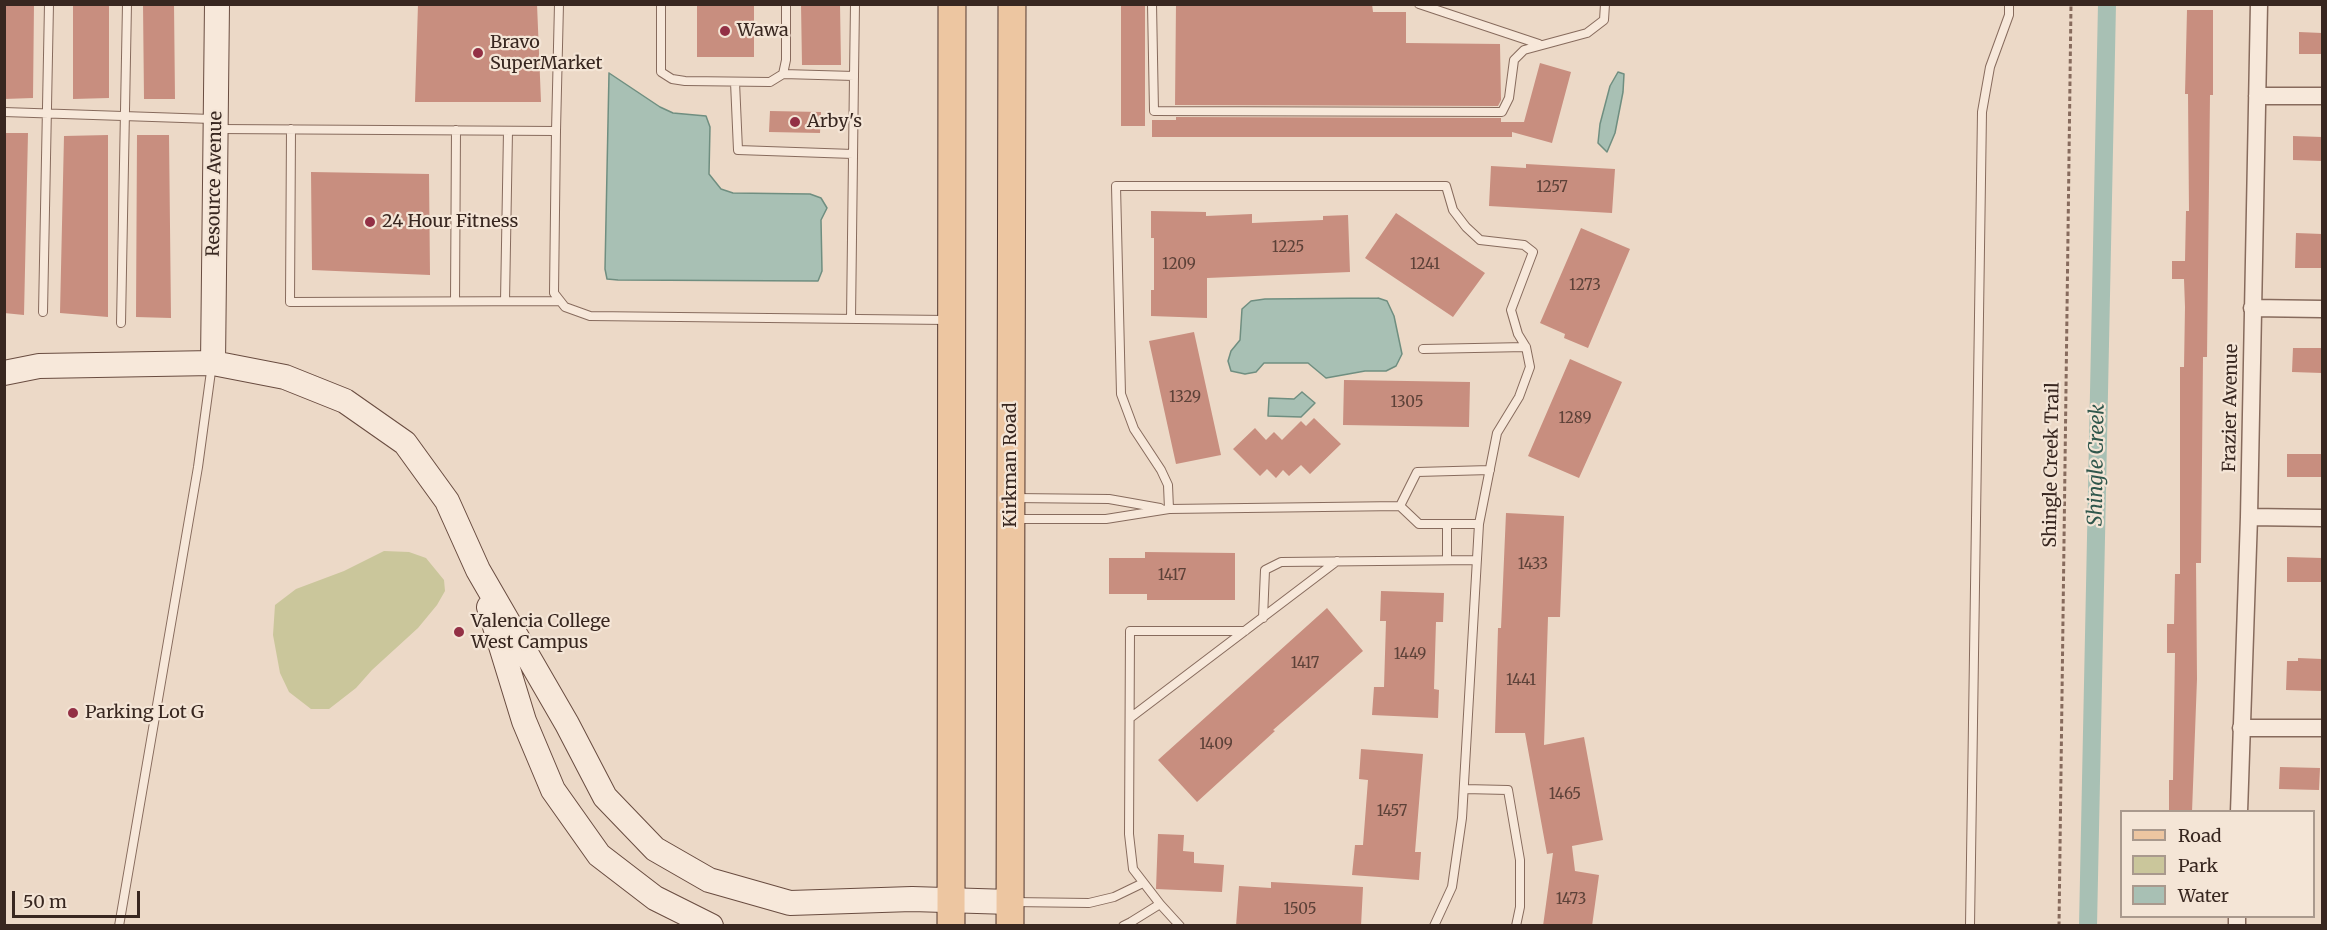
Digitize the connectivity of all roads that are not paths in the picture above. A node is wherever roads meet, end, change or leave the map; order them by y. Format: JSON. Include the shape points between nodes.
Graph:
{"nodes":[{"id":1,"x":49,"y":4,"type":"edge"},
{"id":2,"x":128,"y":4,"type":"edge"},
{"id":3,"x":217,"y":4,"type":"edge"},
{"id":4,"x":559,"y":4,"type":"edge"},
{"id":5,"x":661,"y":4,"type":"edge"},
{"id":6,"x":786,"y":4,"type":"edge"},
{"id":7,"x":855,"y":4,"type":"edge"},
{"id":8,"x":952,"y":4,"type":"edge"},
{"id":9,"x":1012,"y":4,"type":"edge"},
{"id":10,"x":1152,"y":4,"type":"edge"},
{"id":11,"x":1419,"y":4,"type":"edge"},
{"id":12,"x":1605,"y":4,"type":"edge"},
{"id":13,"x":2009,"y":4,"type":"edge"},
{"id":14,"x":2259,"y":4,"type":"edge"},
{"id":15,"x":1540,"y":45,"type":"junction"},
{"id":16,"x":783,"y":74,"type":"junction"},
{"id":17,"x":854,"y":76,"type":"junction"},
{"id":18,"x":735,"y":82,"type":"junction"},
{"id":19,"x":2258,"y":96,"type":"junction"},
{"id":20,"x":2322,"y":96,"type":"edge"},
{"id":21,"x":4,"y":112,"type":"edge"},
{"id":22,"x":45,"y":114,"type":"junction"},
{"id":23,"x":125,"y":116,"type":"junction"},
{"id":24,"x":216,"y":124,"type":"junction"},
{"id":25,"x":291,"y":129,"type":"junction"},
{"id":26,"x":456,"y":130,"type":"junction"},
{"id":27,"x":508,"y":131,"type":"junction"},
{"id":28,"x":556,"y":131,"type":"junction"},
{"id":29,"x":853,"y":154,"type":"junction"},
{"id":30,"x":454,"y":301,"type":"junction"},
{"id":31,"x":505,"y":301,"type":"junction"},
{"id":32,"x":560,"y":301,"type":"junction"},
{"id":33,"x":2252,"y":308,"type":"junction"},
{"id":34,"x":2322,"y":309,"type":"edge"},
{"id":35,"x":43,"y":312,"type":"dead end"},
{"id":36,"x":851,"y":319,"type":"junction"},
{"id":37,"x":952,"y":320,"type":"junction"},
{"id":38,"x":122,"y":323,"type":"dead end"},
{"id":39,"x":1526,"y":347,"type":"junction"},
{"id":40,"x":1423,"y":350,"type":"dead end"},
{"id":41,"x":213,"y":363,"type":"junction"},
{"id":42,"x":4,"y":373,"type":"edge"},
{"id":43,"x":1490,"y":470,"type":"junction"},
{"id":44,"x":1400,"y":506,"type":"junction"},
{"id":45,"x":1011,"y":508,"type":"junction"},
{"id":46,"x":1169,"y":509,"type":"junction"},
{"id":47,"x":2249,"y":517,"type":"junction"},
{"id":48,"x":2322,"y":518,"type":"edge"},
{"id":49,"x":1448,"y":524,"type":"junction"},
{"id":50,"x":1479,"y":524,"type":"junction"},
{"id":51,"x":1447,"y":560,"type":"junction"},
{"id":52,"x":1477,"y":560,"type":"junction"},
{"id":53,"x":1337,"y":561,"type":"junction"},
{"id":54,"x":478,"y":570,"type":"junction"},
{"id":55,"x":1263,"y":618,"type":"junction"},
{"id":56,"x":1245,"y":631,"type":"junction"},
{"id":57,"x":1130,"y":718,"type":"junction"},
{"id":58,"x":2241,"y":728,"type":"junction"},
{"id":59,"x":2322,"y":728,"type":"edge"},
{"id":60,"x":1464,"y":789,"type":"junction"},
{"id":61,"x":2239,"y":810,"type":"edge"},
{"id":62,"x":1143,"y":883,"type":"junction"},
{"id":63,"x":1160,"y":904,"type":"junction"},
{"id":64,"x":951,"y":913,"type":"edge"},
{"id":65,"x":1010,"y":914,"type":"edge"},
{"id":66,"x":119,"y":926,"type":"edge"},
{"id":67,"x":711,"y":926,"type":"edge"},
{"id":68,"x":1122,"y":926,"type":"edge"},
{"id":69,"x":1180,"y":926,"type":"edge"},
{"id":70,"x":1434,"y":926,"type":"edge"},
{"id":71,"x":1516,"y":926,"type":"edge"},
{"id":72,"x":1970,"y":926,"type":"edge"}],
"edges":[{"from":1,"to":22,"type":"lane"},
{"from":2,"to":23,"type":"lane"},
{"from":3,"to":24,"type":"street","name":"Resource Avenue"},
{"from":4,"to":28,"type":"lane"},
{"from":5,"to":18,"type":"lane","via":[[661,72],[685,81]]},
{"from":6,"to":16,"type":"lane"},
{"from":7,"to":17,"type":"lane"},
{"from":8,"to":37,"type":"main road"},
{"from":9,"to":45,"type":"main road","name":"Kirkman Road"},
{"from":10,"to":15,"type":"lane","via":[[1154,111],[1502,112],[1509,98],[1514,60],[1524,50]]},
{"from":11,"to":15,"type":"lane"},
{"from":12,"to":15,"type":"lane","via":[[1604,20],[1587,33]]},
{"from":13,"to":72,"type":"lane","via":[[2009,15],[1990,67],[1982,112]]},
{"from":14,"to":19,"type":"street","name":"Frazier Avenue"},
{"from":16,"to":17,"type":"lane"},
{"from":16,"to":18,"type":"lane","via":[[770,82]]},
{"from":17,"to":29,"type":"lane"},
{"from":18,"to":29,"type":"lane","via":[[738,150]]},
{"from":19,"to":20,"type":"street"},
{"from":19,"to":33,"type":"street","name":"Frazier Avenue"},
{"from":21,"to":22,"type":"lane"},
{"from":22,"to":23,"type":"lane"},
{"from":22,"to":35,"type":"lane"},
{"from":23,"to":24,"type":"lane"},
{"from":23,"to":38,"type":"lane"},
{"from":24,"to":25,"type":"lane"},
{"from":24,"to":41,"type":"street","name":"Resource Avenue"},
{"from":25,"to":26,"type":"lane"},
{"from":25,"to":30,"type":"lane","via":[[290,302]]},
{"from":26,"to":27,"type":"lane"},
{"from":26,"to":30,"type":"lane"},
{"from":27,"to":28,"type":"lane"},
{"from":27,"to":31,"type":"lane"},
{"from":28,"to":32,"type":"lane","via":[[554,293]]},
{"from":29,"to":36,"type":"lane"},
{"from":30,"to":31,"type":"lane"},
{"from":31,"to":32,"type":"lane"},
{"from":32,"to":36,"type":"lane","via":[[565,307],[590,316]]},
{"from":33,"to":34,"type":"street"},
{"from":33,"to":47,"type":"street","name":"Frazier Avenue"},
{"from":36,"to":37,"type":"lane"},
{"from":37,"to":64,"type":"main road"},
{"from":39,"to":40,"type":"lane"},
{"from":39,"to":43,"type":"lane","via":[[1530,368],[1497,433]]},
{"from":39,"to":46,"type":"lane","via":[[1511,310],[1533,252],[1524,245],[1480,240],[1454,210],[1446,186],[1116,186],[1120,394],[1134,429],[1168,485]]},
{"from":41,"to":42,"type":"street","via":[[39,366]]},
{"from":41,"to":54,"type":"street","via":[[285,377],[345,401],[405,443],[447,501]]},
{"from":41,"to":66,"type":"lane"},
{"from":43,"to":44,"type":"lane","via":[[1417,471]]},
{"from":43,"to":50,"type":"lane"},
{"from":44,"to":46,"type":"lane"},
{"from":44,"to":49,"type":"lane","via":[[1419,524]]},
{"from":45,"to":46,"type":"lane","via":[[1109,499]]},
{"from":45,"to":46,"type":"lane","via":[[1106,519]]},
{"from":45,"to":65,"type":"main road","name":"Kirkman Road"},
{"from":47,"to":48,"type":"street"},
{"from":47,"to":58,"type":"street","name":"Frazier Avenue"},
{"from":49,"to":50,"type":"lane"},
{"from":49,"to":51,"type":"lane"},
{"from":50,"to":52,"type":"lane"},
{"from":51,"to":52,"type":"lane"},
{"from":51,"to":53,"type":"lane"},
{"from":52,"to":60,"type":"lane"},
{"from":53,"to":55,"type":"lane"},
{"from":53,"to":55,"type":"lane","via":[[1281,562],[1265,570]]},
{"from":54,"to":64,"type":"street","via":[[605,797],[656,849],[708,880],[790,903]]},
{"from":54,"to":67,"type":"street","via":[[524,721],[553,790],[599,855],[655,898]]},
{"from":55,"to":56,"type":"lane"},
{"from":56,"to":57,"type":"lane"},
{"from":56,"to":57,"type":"lane","via":[[1130,631]]},
{"from":57,"to":62,"type":"lane","via":[[1129,834],[1133,869]]},
{"from":58,"to":59,"type":"street"},
{"from":58,"to":61,"type":"street","name":"Frazier Avenue"},
{"from":60,"to":70,"type":"lane","via":[[1452,886]]},
{"from":60,"to":71,"type":"lane","via":[[1508,790],[1520,860]]},
{"from":62,"to":63,"type":"lane"},
{"from":62,"to":65,"type":"lane","via":[[1114,897],[1089,903]]},
{"from":63,"to":68,"type":"lane"},
{"from":63,"to":69,"type":"lane"},
{"from":64,"to":65,"type":"street"}]}
